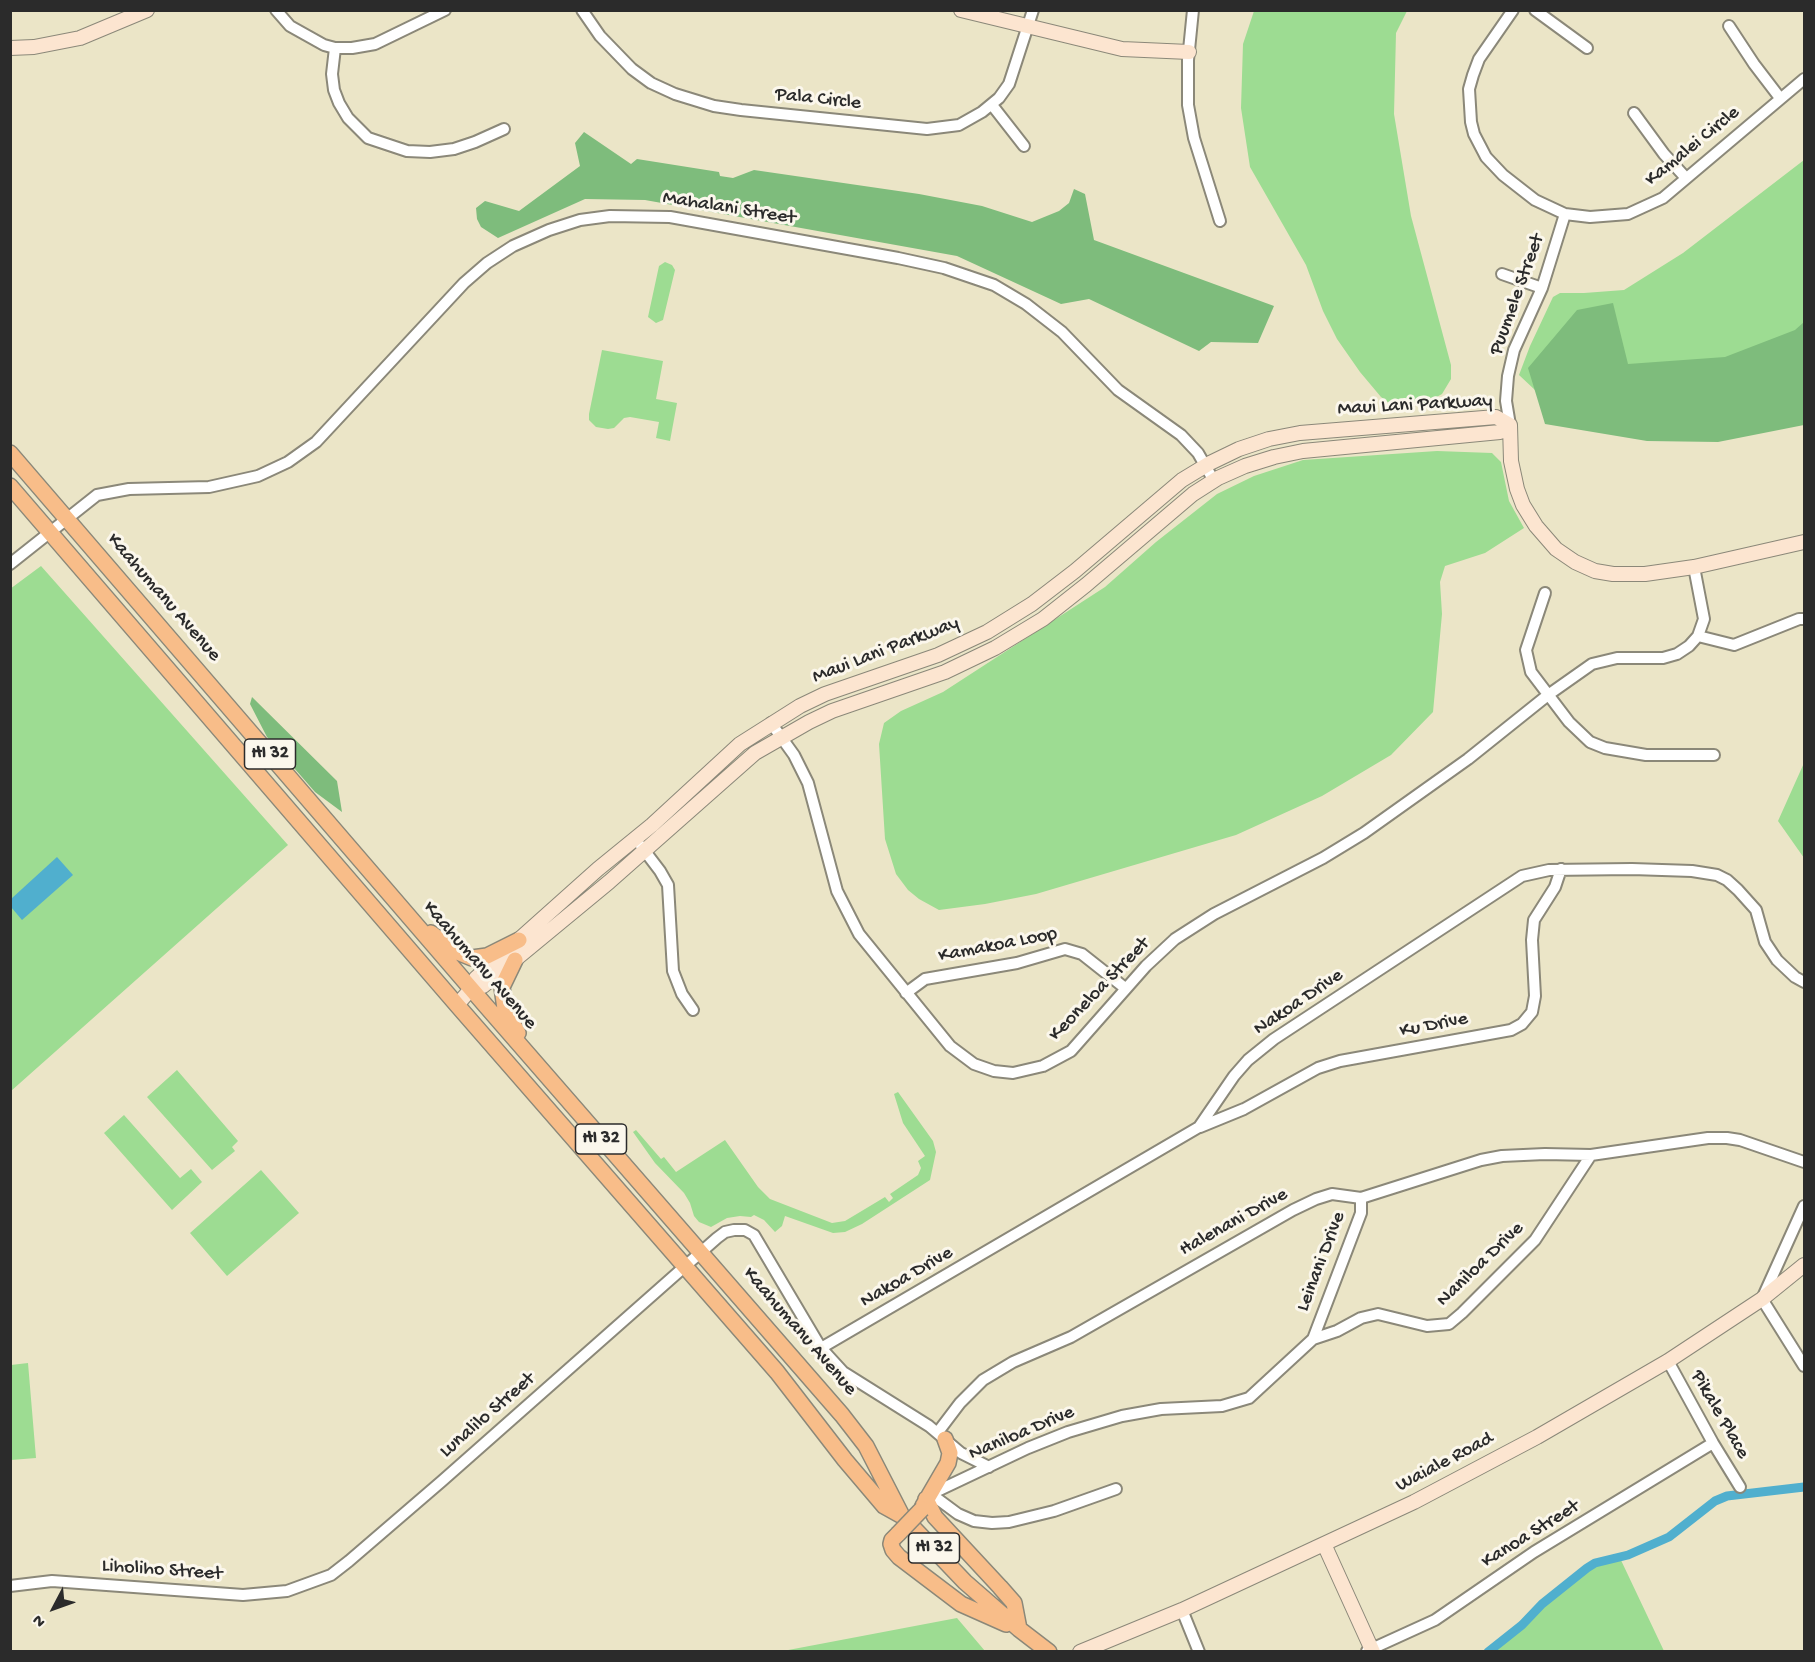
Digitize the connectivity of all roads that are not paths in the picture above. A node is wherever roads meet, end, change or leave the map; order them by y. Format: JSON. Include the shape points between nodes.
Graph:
{"nodes":[{"id":1,"x":147,"y":10,"type":"edge"},
{"id":2,"x":276,"y":10,"type":"edge"},
{"id":3,"x":445,"y":10,"type":"edge"},
{"id":4,"x":582,"y":10,"type":"edge"},
{"id":5,"x":961,"y":10,"type":"edge"},
{"id":6,"x":1033,"y":10,"type":"edge"},
{"id":7,"x":1193,"y":10,"type":"edge"},
{"id":8,"x":1513,"y":10,"type":"edge"},
{"id":9,"x":1535,"y":10,"type":"edge"},
{"id":10,"x":1028,"y":25,"type":"junction"},
{"id":11,"x":1730,"y":26,"type":"dead end"},
{"id":12,"x":10,"y":48,"type":"edge"},
{"id":13,"x":335,"y":48,"type":"junction"},
{"id":14,"x":1587,"y":48,"type":"dead end"},
{"id":15,"x":1189,"y":52,"type":"junction"},
{"id":16,"x":1804,"y":79,"type":"edge"},
{"id":17,"x":1780,"y":98,"type":"junction"},
{"id":18,"x":992,"y":105,"type":"junction"},
{"id":19,"x":1634,"y":113,"type":"dead end"},
{"id":20,"x":504,"y":129,"type":"dead end"},
{"id":21,"x":1024,"y":146,"type":"dead end"},
{"id":22,"x":1686,"y":178,"type":"junction"},
{"id":23,"x":1565,"y":214,"type":"junction"},
{"id":24,"x":1220,"y":221,"type":"dead end"},
{"id":25,"x":1502,"y":274,"type":"dead end"},
{"id":26,"x":1542,"y":288,"type":"junction"},
{"id":27,"x":1510,"y":425,"type":"junction"},
{"id":28,"x":10,"y":453,"type":"edge"},
{"id":29,"x":1205,"y":465,"type":"junction"},
{"id":30,"x":1214,"y":481,"type":"junction"},
{"id":31,"x":10,"y":486,"type":"edge"},
{"id":32,"x":68,"y":519,"type":"junction"},
{"id":33,"x":52,"y":533,"type":"junction"},
{"id":34,"x":1804,"y":542,"type":"edge"},
{"id":35,"x":10,"y":564,"type":"edge"},
{"id":36,"x":1694,"y":567,"type":"junction"},
{"id":37,"x":1545,"y":593,"type":"dead end"},
{"id":38,"x":1804,"y":619,"type":"edge"},
{"id":39,"x":1698,"y":636,"type":"junction"},
{"id":40,"x":1548,"y":696,"type":"junction"},
{"id":41,"x":771,"y":723,"type":"junction"},
{"id":42,"x":781,"y":738,"type":"junction"},
{"id":43,"x":1714,"y":755,"type":"dead end"},
{"id":44,"x":634,"y":839,"type":"junction"},
{"id":45,"x":644,"y":850,"type":"junction"},
{"id":46,"x":1560,"y":869,"type":"junction"},
{"id":47,"x":407,"y":915,"type":"junction"},
{"id":48,"x":519,"y":940,"type":"junction"},
{"id":49,"x":515,"y":960,"type":"junction"},
{"id":50,"x":1804,"y":982,"type":"edge"},
{"id":51,"x":1125,"y":988,"type":"junction"},
{"id":52,"x":471,"y":989,"type":"junction"},
{"id":53,"x":906,"y":993,"type":"junction"},
{"id":54,"x":457,"y":1005,"type":"junction"},
{"id":55,"x":693,"y":1010,"type":"dead end"},
{"id":56,"x":530,"y":1057,"type":"junction"},
{"id":57,"x":1199,"y":1127,"type":"junction"},
{"id":58,"x":1591,"y":1155,"type":"junction"},
{"id":59,"x":1804,"y":1162,"type":"edge"},
{"id":60,"x":1361,"y":1198,"type":"junction"},
{"id":61,"x":1804,"y":1206,"type":"edge"},
{"id":62,"x":701,"y":1253,"type":"junction"},
{"id":63,"x":1804,"y":1265,"type":"edge"},
{"id":64,"x":685,"y":1267,"type":"junction"},
{"id":65,"x":1762,"y":1299,"type":"junction"},
{"id":66,"x":1313,"y":1339,"type":"junction"},
{"id":67,"x":821,"y":1348,"type":"junction"},
{"id":68,"x":1668,"y":1361,"type":"junction"},
{"id":69,"x":1804,"y":1366,"type":"edge"},
{"id":70,"x":813,"y":1381,"type":"junction"},
{"id":71,"x":807,"y":1411,"type":"junction"},
{"id":72,"x":843,"y":1415,"type":"junction"},
{"id":73,"x":942,"y":1436,"type":"junction"},
{"id":74,"x":1713,"y":1443,"type":"junction"},
{"id":75,"x":989,"y":1467,"type":"junction"},
{"id":76,"x":1740,"y":1487,"type":"dead end"},
{"id":77,"x":1116,"y":1489,"type":"dead end"},
{"id":78,"x":926,"y":1501,"type":"junction"},
{"id":79,"x":902,"y":1516,"type":"junction"},
{"id":80,"x":1324,"y":1544,"type":"junction"},
{"id":81,"x":310,"y":1584,"type":"joint"},
{"id":82,"x":10,"y":1586,"type":"edge"},
{"id":83,"x":1182,"y":1610,"type":"junction"},
{"id":84,"x":1025,"y":1634,"type":"junction"},
{"id":85,"x":1371,"y":1651,"type":"edge"},
{"id":86,"x":1049,"y":1652,"type":"edge"},
{"id":87,"x":1080,"y":1652,"type":"edge"},
{"id":88,"x":1199,"y":1652,"type":"edge"}],
"edges":[{"from":1,"to":12,"type":"main road","via":[[80,38]]},
{"from":2,"to":13,"type":"street","via":[[302,34]]},
{"from":3,"to":13,"type":"street","via":[[375,44]]},
{"from":4,"to":18,"type":"street","name":"Pala Circle","via":[[618,56],[651,82],[714,106],[927,129],[959,125]]},
{"from":5,"to":10,"type":"main road"},
{"from":6,"to":10,"type":"street","name":"Pala Circle"},
{"from":7,"to":15,"type":"street"},
{"from":8,"to":23,"type":"street","name":"Kamalei Circle","via":[[1479,59],[1473,75],[1468,100],[1474,134],[1486,157],[1503,176],[1535,200]]},
{"from":9,"to":14,"type":"street"},
{"from":10,"to":15,"type":"main road","via":[[1122,49]]},
{"from":10,"to":18,"type":"street","name":"Pala Circle","via":[[1009,84]]},
{"from":11,"to":17,"type":"street"},
{"from":13,"to":20,"type":"street","via":[[334,90],[348,118],[368,138],[407,151],[430,152],[475,142]]},
{"from":15,"to":24,"type":"street","via":[[1188,105],[1194,138]]},
{"from":16,"to":17,"type":"street","name":"Kamalei Circle"},
{"from":17,"to":22,"type":"street","name":"Kamalei Circle"},
{"from":18,"to":21,"type":"street"},
{"from":19,"to":22,"type":"street"},
{"from":22,"to":23,"type":"street","name":"Kamalei Circle","via":[[1663,198],[1628,214]]},
{"from":23,"to":26,"type":"street","name":"Puumele Street"},
{"from":25,"to":26,"type":"street"},
{"from":26,"to":27,"type":"street","name":"Puumele Street","via":[[1514,350],[1506,401]]},
{"from":27,"to":29,"type":"main road","name":"Maui Lani Parkway","via":[[1496,417],[1300,433],[1239,449]]},
{"from":27,"to":30,"type":"main road","name":"Maui Lani Parkway","via":[[1500,432],[1303,451],[1245,466]]},
{"from":27,"to":36,"type":"main road","via":[[1517,489],[1536,526],[1556,549],[1595,571],[1613,574]]},
{"from":28,"to":32,"type":"main road","name":"Kaahumanu Avenue","number":"HI 32"},
{"from":29,"to":30,"type":"street","name":"Mahalani Street"},
{"from":29,"to":32,"type":"street","name":"Mahalani Street","via":[[1181,435],[1118,390],[1062,332],[994,285],[898,258],[682,219],[610,216],[549,230],[487,263],[316,442],[288,462],[258,476],[209,488],[105,493],[91,499]]},
{"from":29,"to":41,"type":"main road","name":"Maui Lani Parkway","via":[[1174,486],[1032,604],[987,632],[938,655],[825,694]]},
{"from":30,"to":42,"type":"main road","name":"Maui Lani Parkway","via":[[1193,494],[1043,619],[995,648],[945,672],[832,711]]},
{"from":31,"to":33,"type":"main road","name":"Kaahumanu Avenue","number":"HI 32"},
{"from":32,"to":33,"type":"street","name":"Mahalani Street"},
{"from":32,"to":47,"type":"main road","name":"Kaahumanu Avenue","number":"HI 32"},
{"from":33,"to":35,"type":"street","name":"Mahalani Street"},
{"from":33,"to":54,"type":"main road","name":"Kaahumanu Avenue","number":"HI 32"},
{"from":34,"to":36,"type":"main road"},
{"from":36,"to":39,"type":"street","via":[[1704,619]]},
{"from":37,"to":40,"type":"street","via":[[1526,650],[1531,672]]},
{"from":38,"to":39,"type":"street","via":[[1734,645]]},
{"from":39,"to":40,"type":"street","name":"Keoneloa Street","via":[[1670,656],[1617,658],[1592,664]]},
{"from":40,"to":43,"type":"street","via":[[1590,742],[1605,748],[1646,755]]},
{"from":40,"to":51,"type":"street","name":"Keoneloa Street","via":[[1364,833],[1175,939]]},
{"from":41,"to":42,"type":"street","name":"Keoneloa Street"},
{"from":41,"to":44,"type":"main road","name":"Maui Lani Parkway","via":[[721,760]]},
{"from":42,"to":45,"type":"main road","name":"Maui Lani Parkway","via":[[755,753]]},
{"from":42,"to":53,"type":"street","name":"Keoneloa Street","via":[[808,783],[837,891],[859,934]]},
{"from":44,"to":45,"type":"street"},
{"from":44,"to":48,"type":"main road","name":"Maui Lani Parkway"},
{"from":45,"to":49,"type":"main road","name":"Maui Lani Parkway"},
{"from":45,"to":55,"type":"street","via":[[668,885],[673,971]]},
{"from":46,"to":50,"type":"street","name":"Nakoa Drive","via":[[1692,871],[1717,875],[1756,910],[1765,942],[1776,960]]},
{"from":46,"to":57,"type":"street","name":"Nakoa Drive","via":[[1522,876],[1274,1039],[1234,1076]]},
{"from":46,"to":57,"type":"street","name":"Ku Drive","via":[[1555,887],[1534,920],[1535,996],[1532,1012],[1522,1024],[1511,1030],[1318,1068],[1244,1109]]},
{"from":47,"to":48,"type":"main road","via":[[455,951],[472,958],[487,956]]},
{"from":47,"to":52,"type":"main road","name":"Kaahumanu Avenue","number":"HI 32"},
{"from":48,"to":52,"type":"main road","name":"Maui Lani Parkway","via":[[476,978]]},
{"from":49,"to":52,"type":"main road","name":"Maui Lani Parkway","via":[[483,986]]},
{"from":49,"to":56,"type":"main road","via":[[504,979],[502,998]]},
{"from":51,"to":53,"type":"street","name":"Kamakoa Loop","via":[[1082,954],[1065,949],[1017,963],[925,979]]},
{"from":51,"to":53,"type":"street","name":"Keoneloa Street","via":[[1071,1051],[1043,1066],[1013,1073],[974,1064],[950,1046]]},
{"from":52,"to":54,"type":"main road","name":"Maui Lani Parkway"},
{"from":52,"to":56,"type":"main road","name":"Kaahumanu Avenue","number":"HI 32"},
{"from":54,"to":64,"type":"main road","name":"Kaahumanu Avenue","number":"HI 32"},
{"from":56,"to":62,"type":"main road","name":"Kaahumanu Avenue","number":"HI 32"},
{"from":57,"to":67,"type":"street","name":"Nakoa Drive"},
{"from":58,"to":59,"type":"street","via":[[1726,1138]]},
{"from":58,"to":60,"type":"street","name":"Halenani Drive","via":[[1502,1156]]},
{"from":58,"to":66,"type":"street","name":"Naniloa Drive","via":[[1535,1240],[1449,1324],[1427,1326],[1378,1314]]},
{"from":60,"to":66,"type":"street","name":"Leinani Drive","via":[[1361,1213]]},
{"from":60,"to":73,"type":"street","name":"Halenani Drive","via":[[1332,1194],[1309,1202],[1071,1337],[1014,1362],[974,1387]]},
{"from":61,"to":65,"type":"street"},
{"from":62,"to":64,"type":"street","name":"Lunalilo Street"},
{"from":62,"to":67,"type":"street","name":"Lunalilo Street","via":[[725,1232],[750,1232]]},
{"from":62,"to":70,"type":"main road","name":"Kaahumanu Avenue","number":"HI 32"},
{"from":63,"to":65,"type":"main road","name":"Waiale Road"},
{"from":64,"to":71,"type":"main road","name":"Kaahumanu Avenue","number":"HI 32"},
{"from":64,"to":81,"type":"street","name":"Lunalilo Street","via":[[350,1561]]},
{"from":65,"to":68,"type":"main road","name":"Waiale Road"},
{"from":65,"to":69,"type":"street"},
{"from":66,"to":75,"type":"street","name":"Naniloa Drive","via":[[1249,1398],[1222,1406],[1161,1409],[1122,1416],[1068,1432]]},
{"from":67,"to":73,"type":"street","via":[[855,1381]]},
{"from":68,"to":74,"type":"street","name":"Pikale Place"},
{"from":68,"to":80,"type":"main road","name":"Waiale Road","via":[[1496,1459]]},
{"from":70,"to":71,"type":"main road","via":[[815,1394]]},
{"from":70,"to":72,"type":"main road","name":"Kaahumanu Avenue","number":"HI 32"},
{"from":71,"to":72,"type":"main road","via":[[830,1409]]},
{"from":71,"to":79,"type":"main road","name":"Kaahumanu Avenue","number":"HI 32","via":[[884,1506]]},
{"from":72,"to":79,"type":"main road","name":"Kaahumanu Avenue","number":"HI 32","via":[[866,1446]]},
{"from":73,"to":75,"type":"street","via":[[970,1459]]},
{"from":73,"to":78,"type":"main road","via":[[950,1457]]},
{"from":74,"to":76,"type":"street","name":"Pikale Place"},
{"from":74,"to":85,"type":"street","name":"Kanoa Street","via":[[1534,1552],[1445,1614]]},
{"from":75,"to":78,"type":"street","name":"Naniloa Drive"},
{"from":77,"to":78,"type":"street","via":[[1009,1522],[974,1521]]},
{"from":78,"to":84,"type":"main road","via":[[1014,1604]]},
{"from":78,"to":84,"type":"main road","bridge":true,"via":[[896,1535],[891,1544],[895,1553],[961,1604]]},
{"from":79,"to":84,"type":"main road","name":"Kaahumanu Avenue","number":"HI 32","via":[[965,1582]]},
{"from":80,"to":83,"type":"main road","name":"Waiale Road"},
{"from":80,"to":85,"type":"main road"},
{"from":81,"to":82,"type":"street","name":"Liholiho Street","via":[[287,1591],[243,1595],[52,1581]]},
{"from":83,"to":87,"type":"main road","name":"Waiale Road"},
{"from":83,"to":88,"type":"street"},
{"from":84,"to":86,"type":"main road","name":"Kaahumanu Avenue","number":"HI 32"}]}
